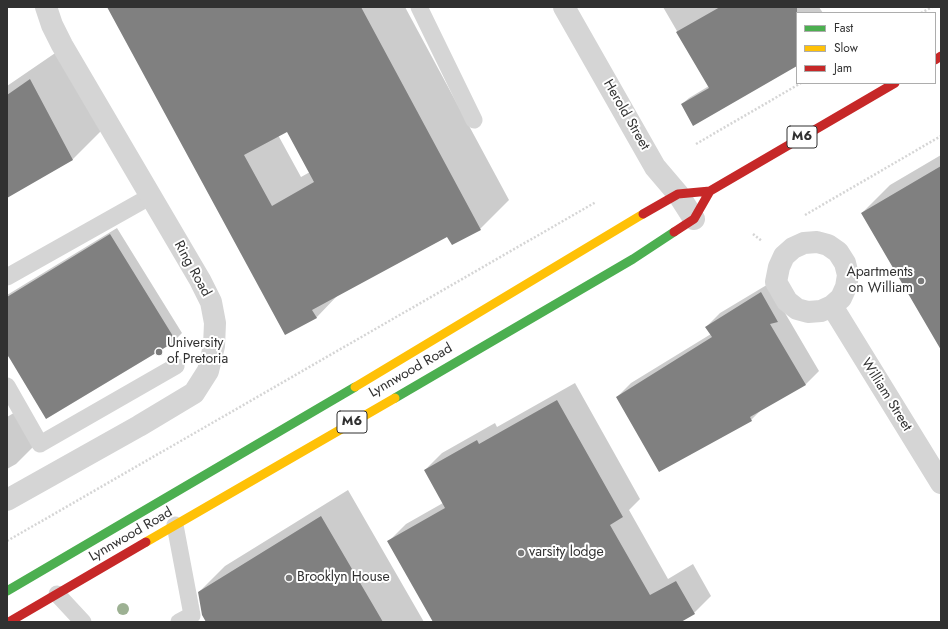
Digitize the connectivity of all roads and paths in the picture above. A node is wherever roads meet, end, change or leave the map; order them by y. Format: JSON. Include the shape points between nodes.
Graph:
{"nodes":[{"id":1,"x":46,"y":7,"type":"edge"},
{"id":2,"x":419,"y":7,"type":"edge"},
{"id":3,"x":564,"y":7,"type":"edge"},
{"id":4,"x":932,"y":7,"type":"edge"},
{"id":5,"x":923,"y":12,"type":"edge"},
{"id":6,"x":799,"y":84,"type":"edge"},
{"id":7,"x":893,"y":84,"type":"edge"},
{"id":8,"x":474,"y":120,"type":"dead end"},
{"id":9,"x":941,"y":136,"type":"edge"},
{"id":10,"x":696,"y":144,"type":"dead end"},
{"id":11,"x":710,"y":191,"type":"junction"},
{"id":12,"x":678,"y":194,"type":"junction"},
{"id":13,"x":151,"y":196,"type":"junction"},
{"id":14,"x":596,"y":202,"type":"dead end"},
{"id":15,"x":803,"y":216,"type":"dead end"},
{"id":16,"x":694,"y":219,"type":"junction"},
{"id":17,"x":769,"y":237,"type":"dead end"},
{"id":18,"x":762,"y":241,"type":"dead end"},
{"id":19,"x":7,"y":277,"type":"edge"},
{"id":20,"x":832,"y":306,"type":"dead end"},
{"id":21,"x":176,"y":366,"type":"dead end"},
{"id":22,"x":7,"y":386,"type":"edge"},
{"id":23,"x":941,"y":483,"type":"edge"},
{"id":24,"x":7,"y":500,"type":"edge"},
{"id":25,"x":175,"y":525,"type":"junction"},
{"id":26,"x":7,"y":541,"type":"edge"},
{"id":27,"x":7,"y":591,"type":"edge"},
{"id":28,"x":57,"y":594,"type":"junction"},
{"id":29,"x":186,"y":618,"type":"edge"},
{"id":30,"x":9,"y":622,"type":"edge"},
{"id":31,"x":83,"y":622,"type":"edge"}],
"edges":[{"from":1,"to":13,"type":"street","name":"Ring Road","via":[[62,45]]},
{"from":2,"to":8,"type":"lane"},
{"from":3,"to":12,"type":"street","name":"Herold Street","via":[[655,167]]},
{"from":4,"to":5,"type":"path"},
{"from":6,"to":10,"type":"path"},
{"from":7,"to":11,"type":"main road","name":"Lynnwood Road","number":"M6"},
{"from":9,"to":15,"type":"path"},
{"from":11,"to":12,"type":"main road","name":"Lynnwood Road","number":"M6"},
{"from":11,"to":16,"type":"main road","name":"Lynnwood Road","number":"M6"},
{"from":12,"to":16,"type":"street","name":"Herold Street"},
{"from":12,"to":27,"type":"main road","name":"Lynnwood Road","number":"M6","via":[[614,230],[427,345]]},
{"from":13,"to":19,"type":"lane"},
{"from":13,"to":24,"type":"street","name":"Ring Road","via":[[211,302],[215,323],[214,346],[208,371],[194,392]]},
{"from":14,"to":26,"type":"path"},
{"from":16,"to":25,"type":"main road","name":"Lynnwood Road","number":"M6","via":[[633,259]]},
{"from":17,"to":18,"type":"path"},
{"from":20,"to":23,"type":"street","name":"William Street"},
{"from":21,"to":22,"type":"lane","via":[[40,444]]},
{"from":25,"to":28,"type":"main road","name":"Lynnwood Road","number":"M6"},
{"from":25,"to":29,"type":"lane"},
{"from":28,"to":30,"type":"main road","name":"Lynnwood Road","number":"M6"},
{"from":28,"to":31,"type":"lane"}]}
